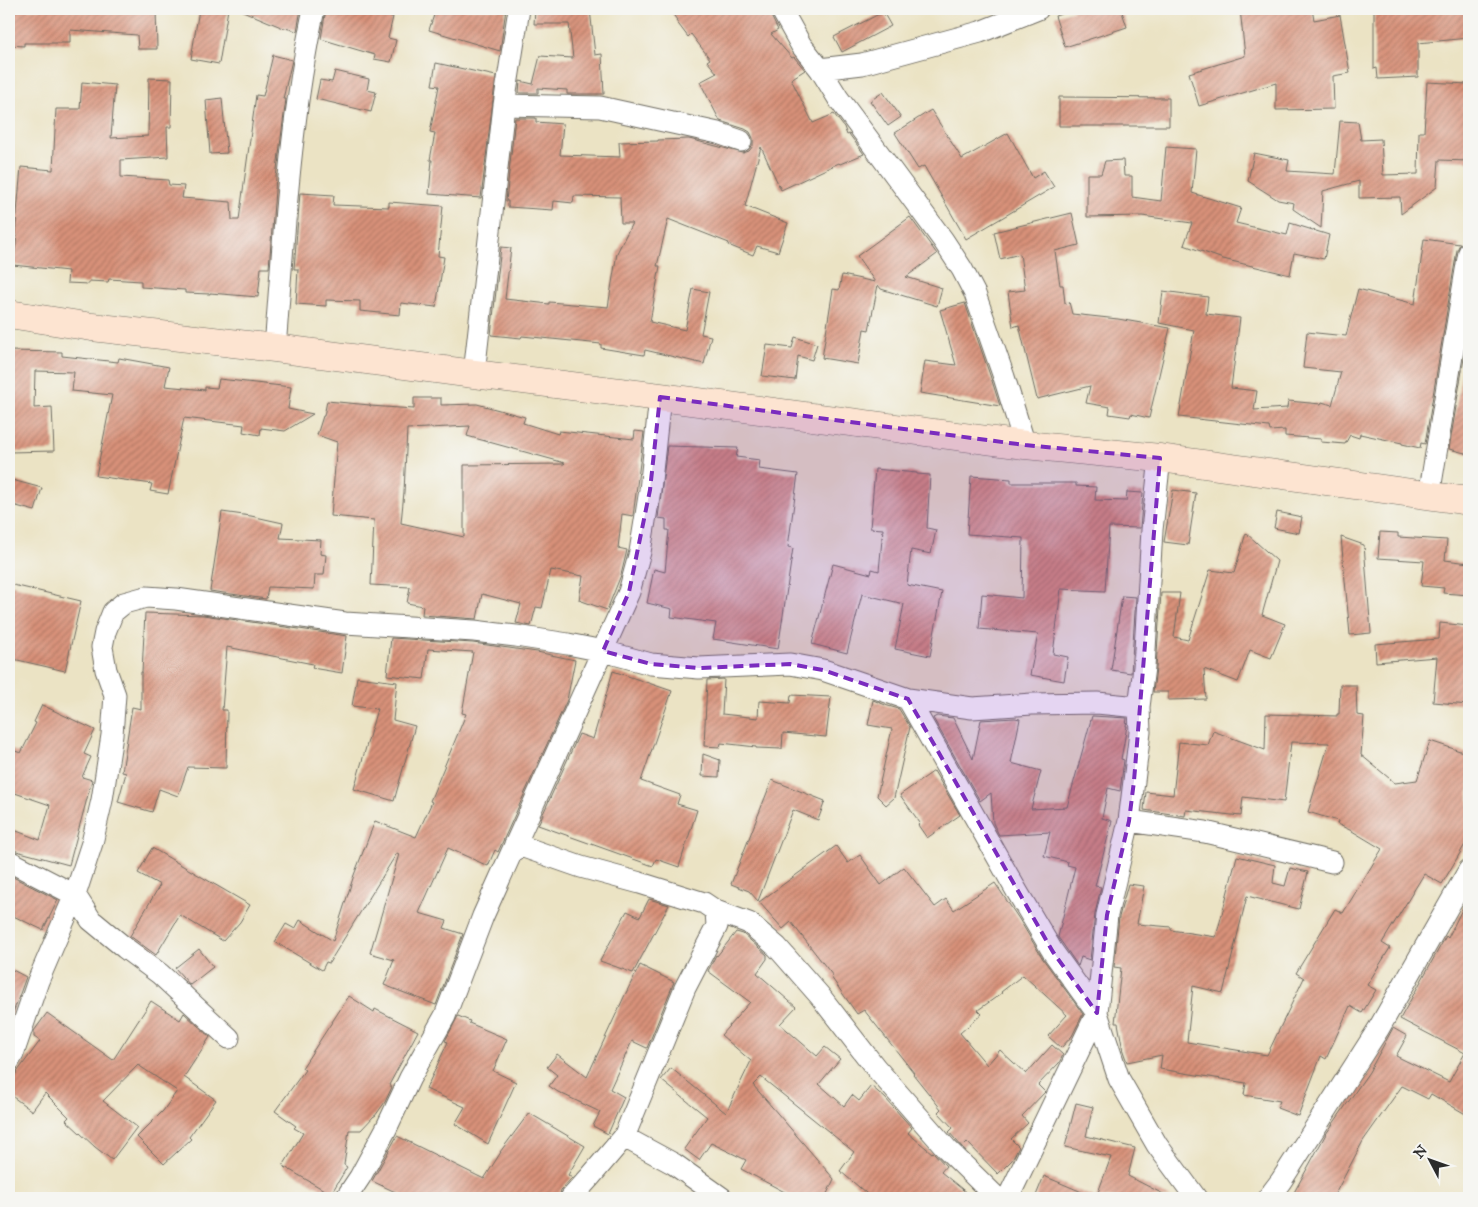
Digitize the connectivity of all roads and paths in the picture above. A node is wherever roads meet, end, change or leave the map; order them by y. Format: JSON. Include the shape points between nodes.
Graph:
{"nodes":[{"id":1,"x":314,"y":9,"type":"edge"},
{"id":2,"x":519,"y":9,"type":"edge"},
{"id":3,"x":780,"y":9,"type":"edge"},
{"id":4,"x":1038,"y":9,"type":"edge"},
{"id":5,"x":862,"y":64,"type":"junction"},
{"id":6,"x":820,"y":69,"type":"junction"},
{"id":7,"x":838,"y":98,"type":"junction"},
{"id":8,"x":504,"y":105,"type":"junction"},
{"id":9,"x":741,"y":141,"type":"dead end"},
{"id":10,"x":1469,"y":252,"type":"edge"},
{"id":11,"x":9,"y":314,"type":"edge"},
{"id":12,"x":275,"y":348,"type":"junction"},
{"id":13,"x":474,"y":374,"type":"junction"},
{"id":14,"x":660,"y":396,"type":"junction"},
{"id":15,"x":1025,"y":445,"type":"junction"},
{"id":16,"x":1160,"y":458,"type":"junction"},
{"id":17,"x":1429,"y":496,"type":"junction"},
{"id":18,"x":1469,"y":501,"type":"edge"},
{"id":19,"x":603,"y":650,"type":"junction"},
{"id":20,"x":908,"y":699,"type":"junction"},
{"id":21,"x":1139,"y":707,"type":"junction"},
{"id":22,"x":1129,"y":821,"type":"junction"},
{"id":23,"x":515,"y":844,"type":"junction"},
{"id":24,"x":9,"y":861,"type":"edge"},
{"id":25,"x":1332,"y":862,"type":"dead end"},
{"id":26,"x":1469,"y":870,"type":"edge"},
{"id":27,"x":75,"y":895,"type":"junction"},
{"id":28,"x":716,"y":911,"type":"junction"},
{"id":29,"x":1097,"y":1014,"type":"junction"},
{"id":30,"x":229,"y":1038,"type":"dead end"},
{"id":31,"x":9,"y":1061,"type":"edge"},
{"id":32,"x":624,"y":1137,"type":"junction"},
{"id":33,"x":346,"y":1198,"type":"edge"},
{"id":34,"x":570,"y":1198,"type":"edge"},
{"id":35,"x":722,"y":1198,"type":"edge"},
{"id":36,"x":997,"y":1198,"type":"edge"},
{"id":37,"x":1008,"y":1198,"type":"edge"},
{"id":38,"x":1196,"y":1198,"type":"edge"},
{"id":39,"x":1268,"y":1198,"type":"edge"}],
"edges":[{"from":1,"to":12,"type":"street","via":[[304,54],[293,145]]},
{"from":2,"to":8,"type":"street"},
{"from":3,"to":6,"type":"street"},
{"from":4,"to":5,"type":"street","via":[[980,32]]},
{"from":5,"to":6,"type":"street"},
{"from":5,"to":7,"type":"street"},
{"from":6,"to":7,"type":"street"},
{"from":7,"to":15,"type":"street","via":[[962,269],[975,294]]},
{"from":8,"to":9,"type":"street","via":[[600,107]]},
{"from":8,"to":13,"type":"street"},
{"from":10,"to":17,"type":"street"},
{"from":11,"to":12,"type":"main road"},
{"from":12,"to":13,"type":"main road"},
{"from":13,"to":14,"type":"main road"},
{"from":14,"to":15,"type":"main road"},
{"from":14,"to":19,"type":"street","via":[[640,552],[628,592]]},
{"from":15,"to":16,"type":"main road"},
{"from":16,"to":17,"type":"main road"},
{"from":16,"to":21,"type":"street"},
{"from":17,"to":18,"type":"main road"},
{"from":19,"to":20,"type":"street","via":[[651,664],[699,668],[790,664],[823,670]]},
{"from":19,"to":23,"type":"street"},
{"from":19,"to":27,"type":"street","via":[[508,635],[345,622],[176,599],[146,597],[124,603],[113,612],[102,647],[115,695],[112,735],[102,800]]},
{"from":20,"to":21,"type":"street","via":[[972,708],[1096,703]]},
{"from":20,"to":29,"type":"street","via":[[1048,944]]},
{"from":21,"to":22,"type":"street","via":[[1140,732]]},
{"from":22,"to":25,"type":"street","via":[[1205,832]]},
{"from":22,"to":29,"type":"street","via":[[1107,914]]},
{"from":23,"to":28,"type":"street","via":[[581,868],[704,903]]},
{"from":23,"to":33,"type":"street","via":[[444,1018]]},
{"from":24,"to":27,"type":"street"},
{"from":26,"to":39,"type":"street","via":[[1379,1028]]},
{"from":27,"to":30,"type":"street","via":[[91,920],[160,974]]},
{"from":27,"to":31,"type":"street","via":[[38,981]]},
{"from":28,"to":32,"type":"street","via":[[717,926],[678,1004]]},
{"from":28,"to":36,"type":"street","via":[[749,923],[778,947],[875,1067],[947,1149]]},
{"from":29,"to":37,"type":"street"},
{"from":29,"to":38,"type":"street","via":[[1119,1079],[1158,1145]]},
{"from":32,"to":34,"type":"street"},
{"from":32,"to":35,"type":"street","via":[[674,1164]]}]}
